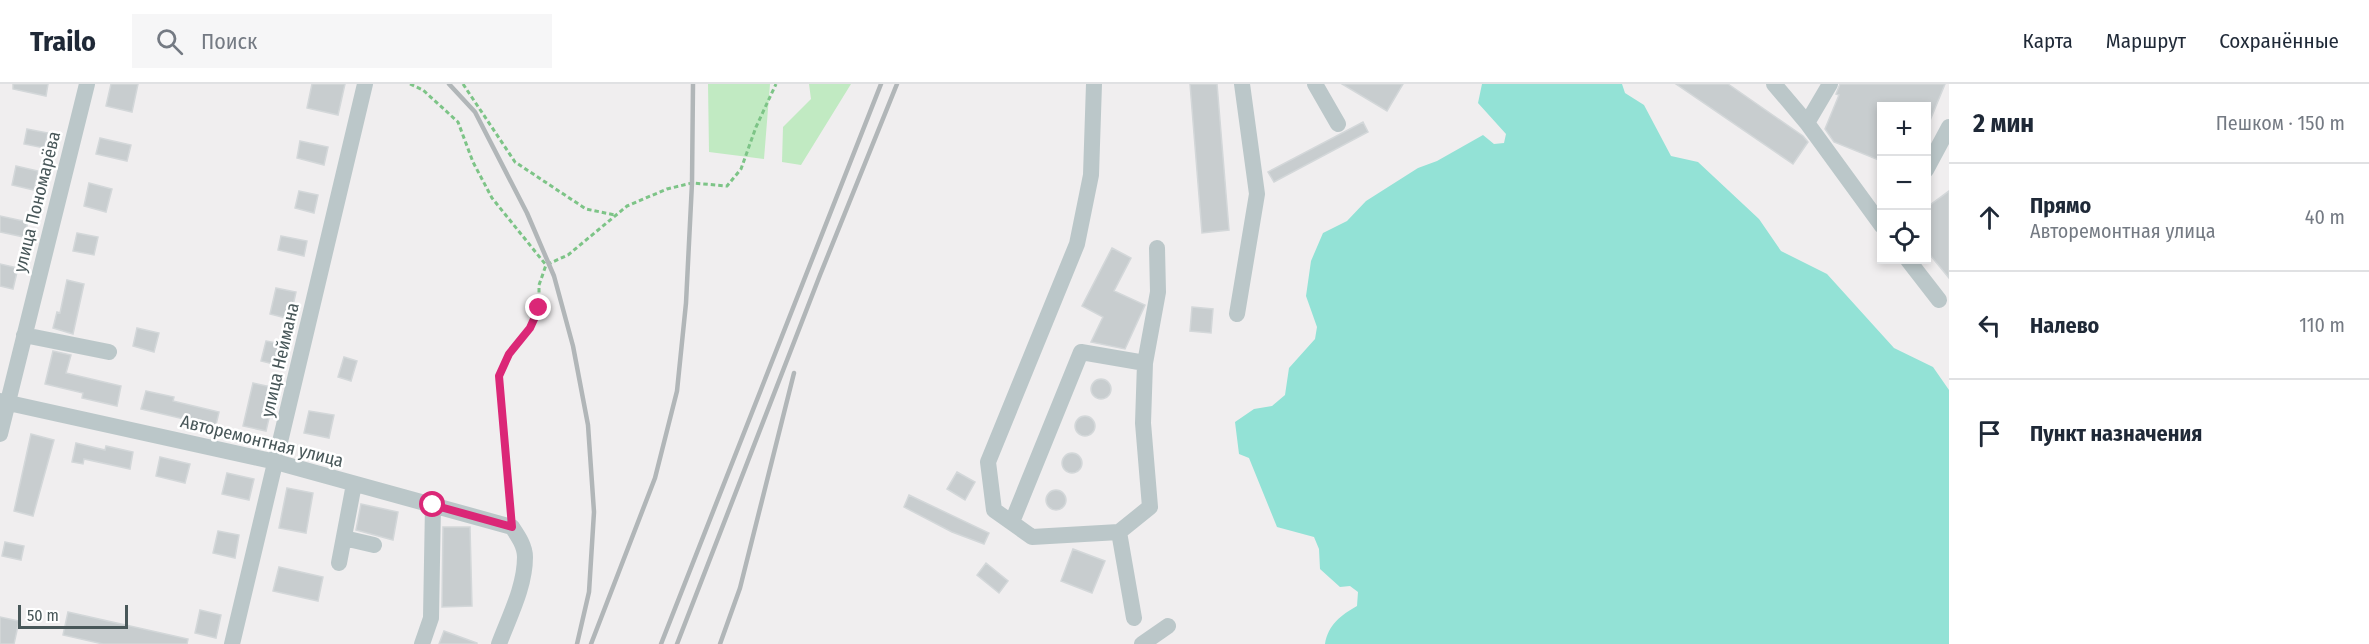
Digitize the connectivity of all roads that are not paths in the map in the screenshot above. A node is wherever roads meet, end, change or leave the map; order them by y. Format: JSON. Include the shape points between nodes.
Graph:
{"nodes":[{"id":1,"x":87,"y":84,"type":"edge"},
{"id":2,"x":365,"y":84,"type":"edge"},
{"id":3,"x":1094,"y":84,"type":"edge"},
{"id":4,"x":1242,"y":84,"type":"edge"},
{"id":5,"x":1315,"y":84,"type":"edge"},
{"id":6,"x":1774,"y":84,"type":"edge"},
{"id":7,"x":1830,"y":84,"type":"edge"},
{"id":8,"x":1807,"y":123,"type":"junction"},
{"id":9,"x":1338,"y":124,"type":"dead end"},
{"id":10,"x":1949,"y":127,"type":"edge"},
{"id":11,"x":1931,"y":161,"type":"edge"},
{"id":12,"x":1877,"y":215,"type":"edge"},
{"id":13,"x":1157,"y":248,"type":"dead end"},
{"id":14,"x":1911,"y":264,"type":"edge"},
{"id":15,"x":1939,"y":300,"type":"dead end"},
{"id":16,"x":1237,"y":314,"type":"dead end"},
{"id":17,"x":24,"y":335,"type":"junction"},
{"id":18,"x":109,"y":352,"type":"dead end"},
{"id":19,"x":1144,"y":363,"type":"junction"},
{"id":20,"x":4,"y":402,"type":"edge"},
{"id":21,"x":0,"y":434,"type":"edge"},
{"id":22,"x":276,"y":462,"type":"junction"},
{"id":23,"x":354,"y":484,"type":"junction"},
{"id":24,"x":433,"y":505,"type":"junction"},
{"id":25,"x":1012,"y":522,"type":"junction"},
{"id":26,"x":1119,"y":532,"type":"junction"},
{"id":27,"x":344,"y":538,"type":"junction"},
{"id":28,"x":374,"y":545,"type":"dead end"},
{"id":29,"x":339,"y":563,"type":"dead end"},
{"id":30,"x":1134,"y":618,"type":"dead end"},
{"id":31,"x":1168,"y":626,"type":"dead end"},
{"id":32,"x":232,"y":644,"type":"edge"},
{"id":33,"x":422,"y":644,"type":"edge"},
{"id":34,"x":499,"y":644,"type":"edge"},
{"id":35,"x":1143,"y":644,"type":"edge"}],
"edges":[{"from":1,"to":17,"type":"street","name":"улица Пономарёва"},
{"from":2,"to":22,"type":"street","name":"улица Неймана"},
{"from":3,"to":25,"type":"street","via":[[1091,175],[1077,244],[988,462],[994,510]]},
{"from":4,"to":16,"type":"street","via":[[1257,194]]},
{"from":5,"to":9,"type":"street"},
{"from":6,"to":8,"type":"street"},
{"from":7,"to":8,"type":"street"},
{"from":8,"to":12,"type":"street"},
{"from":10,"to":11,"type":"street"},
{"from":13,"to":19,"type":"street","via":[[1158,292]]},
{"from":14,"to":15,"type":"street"},
{"from":17,"to":18,"type":"street"},
{"from":17,"to":20,"type":"street","name":"улица Пономарёва"},
{"from":19,"to":25,"type":"street","via":[[1082,352]]},
{"from":19,"to":26,"type":"street","via":[[1143,423],[1150,507]]},
{"from":20,"to":21,"type":"street","name":"улица Пономарёва"},
{"from":20,"to":22,"type":"street","name":"Авторемонтная улица"},
{"from":22,"to":23,"type":"street","name":"Авторемонтная улица"},
{"from":22,"to":32,"type":"street","name":"улица Неймана"},
{"from":23,"to":24,"type":"street","name":"Авторемонтная улица"},
{"from":23,"to":27,"type":"street"},
{"from":24,"to":33,"type":"street","via":[[431,618]]},
{"from":24,"to":34,"type":"street","name":"Авторемонтная улица","via":[[512,527],[520,540],[525,556],[519,592]]},
{"from":25,"to":26,"type":"street","via":[[1032,537]]},
{"from":26,"to":30,"type":"street"},
{"from":27,"to":28,"type":"street"},
{"from":27,"to":29,"type":"street"},
{"from":31,"to":35,"type":"street"}]}
